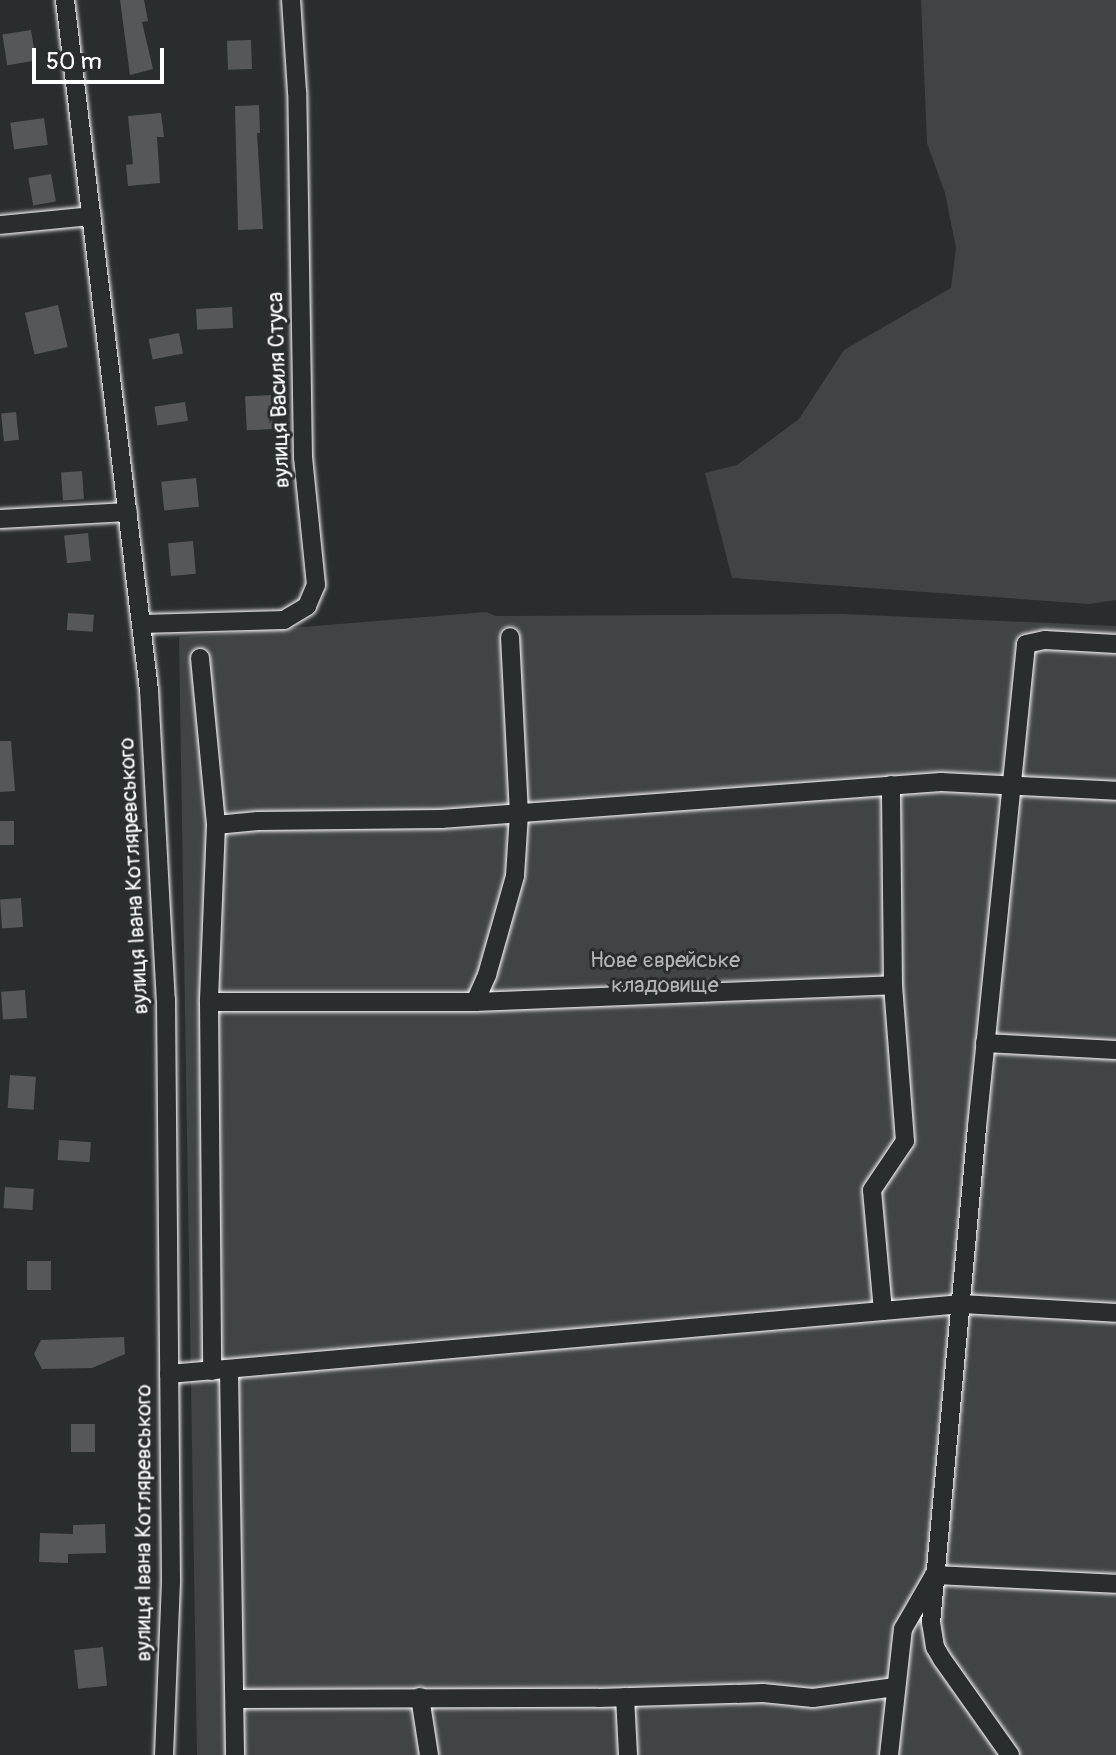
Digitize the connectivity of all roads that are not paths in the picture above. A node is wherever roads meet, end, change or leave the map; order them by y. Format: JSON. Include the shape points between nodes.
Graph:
{"nodes":[{"id":1,"x":65,"y":0,"type":"edge"},
{"id":2,"x":291,"y":0,"type":"edge"},
{"id":3,"x":92,"y":216,"type":"junction"},
{"id":4,"x":0,"y":225,"type":"edge"},
{"id":5,"x":128,"y":512,"type":"junction"},
{"id":6,"x":0,"y":519,"type":"edge"},
{"id":7,"x":141,"y":624,"type":"junction"},
{"id":8,"x":510,"y":637,"type":"dead end"},
{"id":9,"x":1116,"y":644,"type":"edge"},
{"id":10,"x":200,"y":658,"type":"dead end"},
{"id":11,"x":891,"y":785,"type":"junction"},
{"id":12,"x":1010,"y":787,"type":"junction"},
{"id":13,"x":1116,"y":791,"type":"edge"},
{"id":14,"x":519,"y":814,"type":"junction"},
{"id":15,"x":216,"y":825,"type":"junction"},
{"id":16,"x":893,"y":985,"type":"junction"},
{"id":17,"x":209,"y":1002,"type":"junction"},
{"id":18,"x":475,"y":1002,"type":"junction"},
{"id":19,"x":985,"y":1043,"type":"junction"},
{"id":20,"x":1116,"y":1050,"type":"edge"},
{"id":21,"x":962,"y":1304,"type":"junction"},
{"id":22,"x":883,"y":1311,"type":"junction"},
{"id":23,"x":1116,"y":1313,"type":"edge"},
{"id":24,"x":220,"y":1371,"type":"junction"},
{"id":25,"x":169,"y":1374,"type":"junction"},
{"id":26,"x":934,"y":1575,"type":"junction"},
{"id":27,"x":1116,"y":1584,"type":"edge"},
{"id":28,"x":895,"y":1687,"type":"junction"},
{"id":29,"x":420,"y":1697,"type":"junction"},
{"id":30,"x":625,"y":1697,"type":"junction"},
{"id":31,"x":236,"y":1699,"type":"junction"},
{"id":32,"x":164,"y":1755,"type":"edge"},
{"id":33,"x":235,"y":1755,"type":"edge"},
{"id":34,"x":429,"y":1755,"type":"edge"},
{"id":35,"x":628,"y":1755,"type":"edge"},
{"id":36,"x":889,"y":1755,"type":"edge"},
{"id":37,"x":1010,"y":1755,"type":"edge"}],
"edges":[{"from":1,"to":3,"type":"street","name":"вулиця Івана Котляревського"},
{"from":2,"to":7,"type":"street","name":"вулиця Василя Стуса","via":[[303,457],[316,585],[307,606],[284,620]]},
{"from":3,"to":4,"type":"street"},
{"from":3,"to":5,"type":"street","name":"вулиця Івана Котляревського"},
{"from":5,"to":6,"type":"street"},
{"from":5,"to":7,"type":"street","name":"вулиця Івана Котляревського"},
{"from":7,"to":25,"type":"street","name":"вулиця Івана Котляревського","via":[[166,999]]},
{"from":8,"to":14,"type":"street"},
{"from":9,"to":12,"type":"street","via":[[1026,644]]},
{"from":10,"to":15,"type":"street"},
{"from":11,"to":12,"type":"street"},
{"from":11,"to":14,"type":"street"},
{"from":11,"to":16,"type":"street"},
{"from":12,"to":13,"type":"street"},
{"from":12,"to":19,"type":"street"},
{"from":14,"to":15,"type":"street"},
{"from":14,"to":18,"type":"street","via":[[515,876]]},
{"from":15,"to":17,"type":"street"},
{"from":16,"to":18,"type":"street"},
{"from":16,"to":22,"type":"street","via":[[905,1141],[872,1190]]},
{"from":17,"to":18,"type":"street"},
{"from":17,"to":24,"type":"street"},
{"from":19,"to":20,"type":"street"},
{"from":19,"to":21,"type":"street"},
{"from":21,"to":22,"type":"street"},
{"from":21,"to":23,"type":"street"},
{"from":21,"to":26,"type":"street"},
{"from":22,"to":24,"type":"street"},
{"from":24,"to":25,"type":"street"},
{"from":24,"to":31,"type":"street"},
{"from":25,"to":32,"type":"street","name":"вулиця Івана Котляревського","via":[[171,1581]]},
{"from":26,"to":27,"type":"street"},
{"from":26,"to":28,"type":"street","via":[[903,1629]]},
{"from":26,"to":37,"type":"street","via":[[935,1647]]},
{"from":28,"to":30,"type":"street","via":[[813,1698],[763,1693]]},
{"from":28,"to":36,"type":"street"},
{"from":29,"to":30,"type":"street"},
{"from":29,"to":31,"type":"street"},
{"from":29,"to":34,"type":"street"},
{"from":30,"to":35,"type":"street"},
{"from":31,"to":33,"type":"street"}]}
